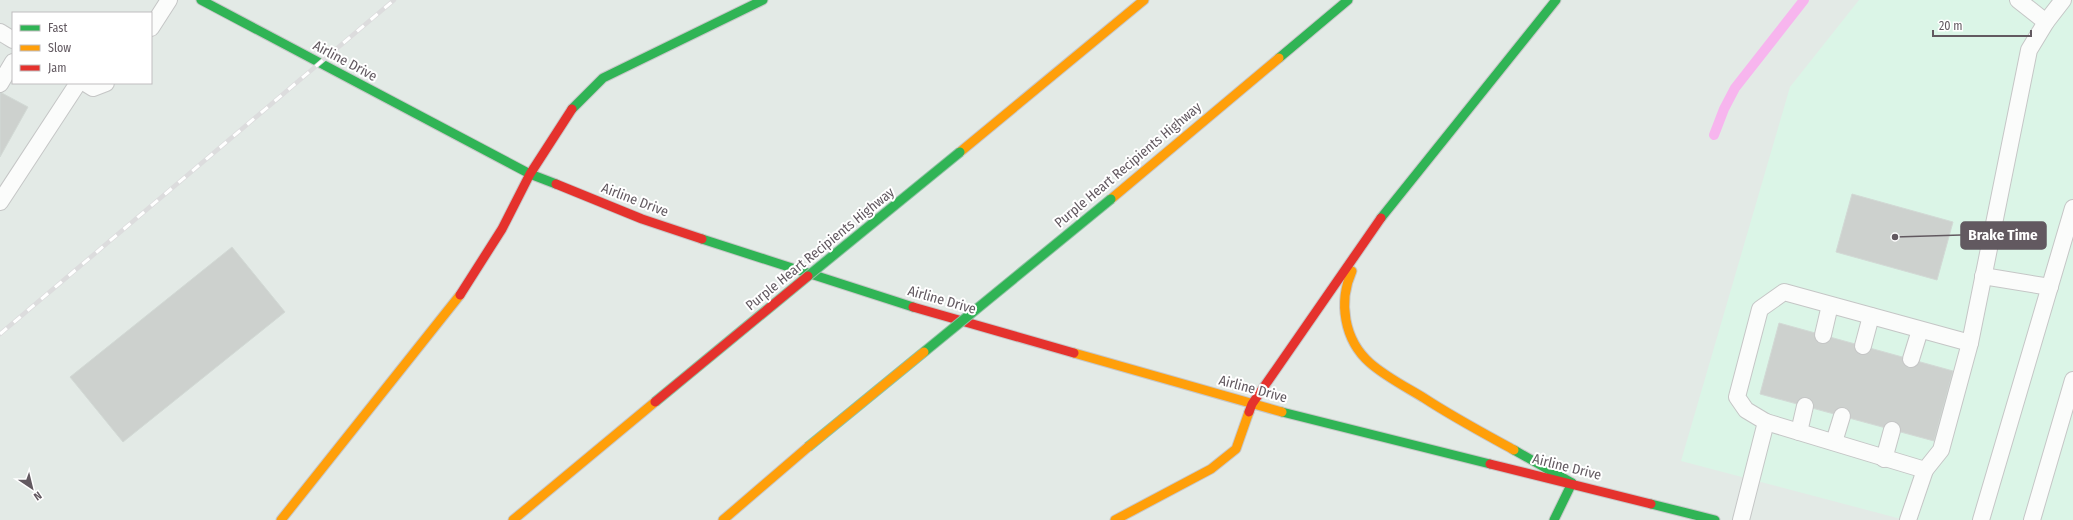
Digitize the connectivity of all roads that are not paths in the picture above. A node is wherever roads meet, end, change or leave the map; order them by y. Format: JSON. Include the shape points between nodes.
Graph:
{"nodes":[{"id":1,"x":169,"y":0,"type":"edge"},
{"id":2,"x":201,"y":0,"type":"edge"},
{"id":3,"x":763,"y":0,"type":"edge"},
{"id":4,"x":1144,"y":0,"type":"edge"},
{"id":5,"x":1348,"y":0,"type":"edge"},
{"id":6,"x":1556,"y":0,"type":"edge"},
{"id":7,"x":2018,"y":0,"type":"edge"},
{"id":8,"x":2064,"y":0,"type":"edge"},
{"id":9,"x":2046,"y":22,"type":"junction"},
{"id":10,"x":152,"y":26,"type":"edge"},
{"id":11,"x":0,"y":32,"type":"edge"},
{"id":12,"x":12,"y":39,"type":"edge"},
{"id":13,"x":12,"y":64,"type":"edge"},
{"id":14,"x":0,"y":84,"type":"edge"},
{"id":15,"x":77,"y":84,"type":"edge"},
{"id":16,"x":87,"y":84,"type":"edge"},
{"id":17,"x":103,"y":84,"type":"edge"},
{"id":18,"x":530,"y":174,"type":"junction"},
{"id":19,"x":1393,"y":201,"type":"junction"},
{"id":20,"x":0,"y":202,"type":"edge"},
{"id":21,"x":2073,"y":208,"type":"edge"},
{"id":22,"x":1984,"y":276,"type":"junction"},
{"id":23,"x":2050,"y":287,"type":"junction"},
{"id":24,"x":1830,"y":305,"type":"junction"},
{"id":25,"x":1871,"y":316,"type":"junction"},
{"id":26,"x":1920,"y":330,"type":"junction"},
{"id":27,"x":1823,"y":335,"type":"dead end"},
{"id":28,"x":1970,"y":343,"type":"junction"},
{"id":29,"x":1863,"y":346,"type":"dead end"},
{"id":30,"x":1911,"y":359,"type":"dead end"},
{"id":31,"x":2073,"y":380,"type":"edge"},
{"id":32,"x":1252,"y":404,"type":"junction"},
{"id":33,"x":1805,"y":406,"type":"dead end"},
{"id":34,"x":1842,"y":416,"type":"dead end"},
{"id":35,"x":1766,"y":422,"type":"junction"},
{"id":36,"x":1892,"y":430,"type":"dead end"},
{"id":37,"x":1799,"y":432,"type":"junction"},
{"id":38,"x":1834,"y":442,"type":"junction"},
{"id":39,"x":1884,"y":459,"type":"junction"},
{"id":40,"x":1924,"y":470,"type":"junction"},
{"id":41,"x":1572,"y":483,"type":"junction"},
{"id":42,"x":281,"y":520,"type":"edge"},
{"id":43,"x":512,"y":520,"type":"edge"},
{"id":44,"x":723,"y":520,"type":"edge"},
{"id":45,"x":1115,"y":520,"type":"edge"},
{"id":46,"x":1554,"y":520,"type":"edge"},
{"id":47,"x":1715,"y":520,"type":"edge"},
{"id":48,"x":1741,"y":520,"type":"edge"},
{"id":49,"x":1908,"y":520,"type":"edge"},
{"id":50,"x":1982,"y":520,"type":"edge"},
{"id":51,"x":2032,"y":520,"type":"edge"}],
"edges":[{"from":1,"to":10,"type":"lane"},
{"from":2,"to":18,"type":"main road","name":"Airline Drive"},
{"from":3,"to":18,"type":"main road","via":[[603,78],[566,116]]},
{"from":4,"to":43,"type":"main road","name":"Purple Heart Recipients Highway","bridge":true},
{"from":5,"to":44,"type":"main road","name":"Purple Heart Recipients Highway","bridge":true},
{"from":6,"to":19,"type":"main road"},
{"from":7,"to":9,"type":"lane"},
{"from":8,"to":9,"type":"lane"},
{"from":9,"to":22,"type":"lane","via":[[2030,50]]},
{"from":11,"to":12,"type":"lane"},
{"from":13,"to":14,"type":"lane"},
{"from":15,"to":20,"type":"lane"},
{"from":16,"to":17,"type":"lane","via":[[93,88]]},
{"from":18,"to":32,"type":"main road","name":"Airline Drive","via":[[642,219],[772,263],[928,311]]},
{"from":18,"to":42,"type":"main road","via":[[502,229],[461,294]]},
{"from":19,"to":32,"type":"main road"},
{"from":19,"to":41,"type":"main road","via":[[1351,273],[1344,293],[1344,317],[1351,336],[1366,359],[1391,378]]},
{"from":21,"to":23,"type":"lane"},
{"from":22,"to":23,"type":"lane"},
{"from":22,"to":28,"type":"lane"},
{"from":23,"to":50,"type":"lane"},
{"from":24,"to":25,"type":"lane"},
{"from":24,"to":27,"type":"lane"},
{"from":24,"to":35,"type":"lane","via":[[1784,292],[1760,309],[1737,397],[1746,410]]},
{"from":25,"to":26,"type":"lane"},
{"from":25,"to":29,"type":"lane"},
{"from":26,"to":28,"type":"lane"},
{"from":26,"to":30,"type":"lane"},
{"from":28,"to":40,"type":"lane","via":[[1941,450]]},
{"from":31,"to":51,"type":"lane"},
{"from":32,"to":41,"type":"main road","name":"Airline Drive"},
{"from":32,"to":45,"type":"main road","via":[[1236,449],[1211,469]]},
{"from":33,"to":37,"type":"lane"},
{"from":34,"to":38,"type":"lane"},
{"from":35,"to":37,"type":"lane"},
{"from":35,"to":48,"type":"lane"},
{"from":36,"to":39,"type":"lane"},
{"from":37,"to":38,"type":"lane"},
{"from":38,"to":39,"type":"lane"},
{"from":39,"to":40,"type":"lane"},
{"from":40,"to":49,"type":"lane"},
{"from":41,"to":46,"type":"main road"},
{"from":41,"to":47,"type":"main road","name":"Airline Drive"}]}
